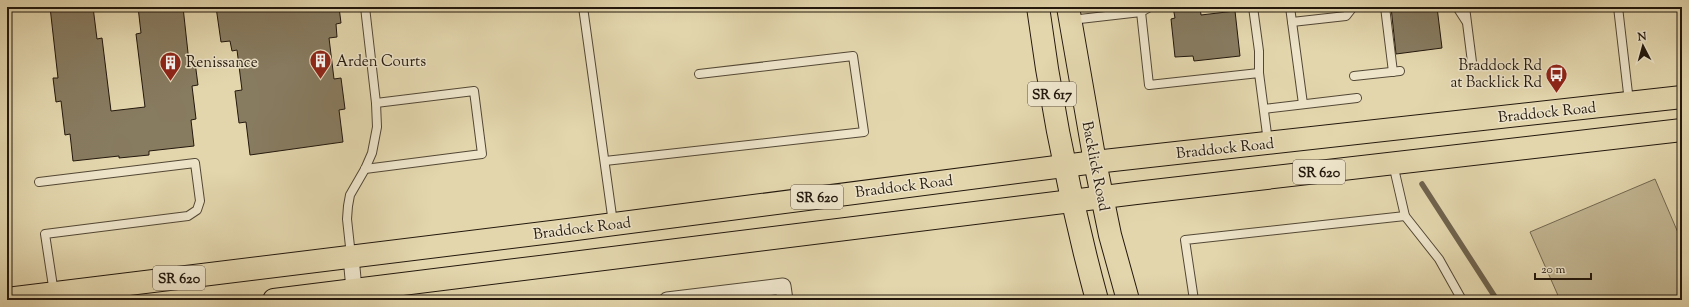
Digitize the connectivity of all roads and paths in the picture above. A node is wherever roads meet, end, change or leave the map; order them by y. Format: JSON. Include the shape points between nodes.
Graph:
{"nodes":[{"id":1,"x":365,"y":7,"type":"edge"},
{"id":2,"x":583,"y":7,"type":"edge"},
{"id":3,"x":1038,"y":7,"type":"edge"},
{"id":4,"x":1150,"y":7,"type":"edge"},
{"id":5,"x":1253,"y":7,"type":"edge"},
{"id":6,"x":1290,"y":7,"type":"edge"},
{"id":7,"x":1353,"y":7,"type":"edge"},
{"id":8,"x":1385,"y":7,"type":"edge"},
{"id":9,"x":1457,"y":7,"type":"edge"},
{"id":10,"x":1465,"y":7,"type":"edge"},
{"id":11,"x":1618,"y":7,"type":"edge"},
{"id":12,"x":1141,"y":12,"type":"junction"},
{"id":13,"x":1069,"y":13,"type":"edge"},
{"id":14,"x":1292,"y":22,"type":"junction"},
{"id":15,"x":1468,"y":24,"type":"junction"},
{"id":16,"x":1472,"y":62,"type":"dead end"},
{"id":17,"x":1259,"y":72,"type":"junction"},
{"id":18,"x":699,"y":74,"type":"dead end"},
{"id":19,"x":1354,"y":76,"type":"dead end"},
{"id":20,"x":1682,"y":97,"type":"edge"},
{"id":21,"x":1357,"y":98,"type":"dead end"},
{"id":22,"x":376,"y":103,"type":"junction"},
{"id":23,"x":1629,"y":103,"type":"junction"},
{"id":24,"x":1304,"y":104,"type":"junction"},
{"id":25,"x":1264,"y":109,"type":"junction"},
{"id":26,"x":1682,"y":130,"type":"edge"},
{"id":27,"x":1633,"y":136,"type":"junction"},
{"id":28,"x":1268,"y":143,"type":"junction"},
{"id":29,"x":605,"y":161,"type":"junction"},
{"id":30,"x":1095,"y":162,"type":"junction"},
{"id":31,"x":1392,"y":164,"type":"junction"},
{"id":32,"x":1065,"y":166,"type":"junction"},
{"id":33,"x":365,"y":169,"type":"junction"},
{"id":34,"x":39,"y":182,"type":"dead end"},
{"id":35,"x":1102,"y":197,"type":"junction"},
{"id":36,"x":1073,"y":201,"type":"junction"},
{"id":37,"x":1405,"y":216,"type":"junction"},
{"id":38,"x":614,"y":224,"type":"junction"},
{"id":39,"x":351,"y":257,"type":"junction"},
{"id":40,"x":54,"y":293,"type":"junction"},
{"id":41,"x":355,"y":295,"type":"edge"},
{"id":42,"x":7,"y":299,"type":"edge"},
{"id":43,"x":274,"y":300,"type":"edge"},
{"id":44,"x":667,"y":300,"type":"edge"},
{"id":45,"x":785,"y":300,"type":"edge"},
{"id":46,"x":1097,"y":300,"type":"edge"},
{"id":47,"x":1128,"y":300,"type":"edge"},
{"id":48,"x":1194,"y":300,"type":"edge"},
{"id":49,"x":1462,"y":300,"type":"edge"}],
"edges":[{"from":1,"to":22,"type":"lane"},
{"from":2,"to":29,"type":"lane"},
{"from":3,"to":32,"type":"main road","name":"Backlick Road","number":"SR 617"},
{"from":4,"to":12,"type":"lane"},
{"from":5,"to":17,"type":"lane"},
{"from":6,"to":14,"type":"lane"},
{"from":7,"to":14,"type":"lane","via":[[1346,16]]},
{"from":8,"to":19,"type":"lane","via":[[1396,71]]},
{"from":9,"to":15,"type":"lane"},
{"from":10,"to":15,"type":"lane"},
{"from":11,"to":23,"type":"lane"},
{"from":12,"to":13,"type":"lane"},
{"from":12,"to":17,"type":"lane","via":[[1149,85]]},
{"from":13,"to":30,"type":"main road","name":"Backlick Road","number":"SR 617"},
{"from":14,"to":24,"type":"lane"},
{"from":15,"to":16,"type":"lane"},
{"from":17,"to":25,"type":"lane"},
{"from":18,"to":29,"type":"lane","via":[[853,56],[864,132]]},
{"from":20,"to":23,"type":"main road","name":"Braddock Road","number":"SR 620"},
{"from":21,"to":24,"type":"lane"},
{"from":22,"to":33,"type":"lane","via":[[375,138]]},
{"from":22,"to":33,"type":"lane","via":[[474,91],[482,154]]},
{"from":23,"to":27,"type":"main road"},
{"from":23,"to":28,"type":"main road","name":"Braddock Road","number":"SR 620"},
{"from":24,"to":25,"type":"lane"},
{"from":25,"to":28,"type":"lane"},
{"from":26,"to":27,"type":"main road","number":"SR 620"},
{"from":27,"to":31,"type":"main road","number":"SR 620"},
{"from":28,"to":30,"type":"main road","name":"Braddock Road","number":"SR 620"},
{"from":29,"to":38,"type":"lane"},
{"from":30,"to":32,"type":"main road","name":"Braddock Road","number":"SR 620"},
{"from":30,"to":35,"type":"main road","name":"Backlick Road","number":"SR 617"},
{"from":31,"to":35,"type":"main road","number":"SR 620"},
{"from":31,"to":37,"type":"lane"},
{"from":32,"to":36,"type":"main road","name":"Backlick Road","number":"SR 617"},
{"from":32,"to":38,"type":"main road","name":"Braddock Road","number":"SR 620"},
{"from":33,"to":39,"type":"lane","via":[[355,185],[348,206]]},
{"from":34,"to":40,"type":"lane","via":[[195,163],[200,202],[197,210],[188,216],[45,234]]},
{"from":35,"to":36,"type":"main road","number":"SR 620"},
{"from":35,"to":47,"type":"main road","name":"Backlick Road","number":"SR 617"},
{"from":36,"to":41,"type":"main road","number":"SR 620"},
{"from":36,"to":46,"type":"main road","name":"Backlick Road","number":"SR 617"},
{"from":37,"to":48,"type":"lane","via":[[1184,240]]},
{"from":37,"to":49,"type":"lane","via":[[1439,258]]},
{"from":38,"to":39,"type":"main road","name":"Braddock Road","number":"SR 620"},
{"from":39,"to":40,"type":"main road","name":"Braddock Road","number":"SR 620"},
{"from":39,"to":41,"type":"street"},
{"from":40,"to":42,"type":"main road","name":"Braddock Road","number":"SR 620"},
{"from":41,"to":43,"type":"main road","number":"SR 620"},
{"from":44,"to":45,"type":"street","via":[[783,286]]}]}
